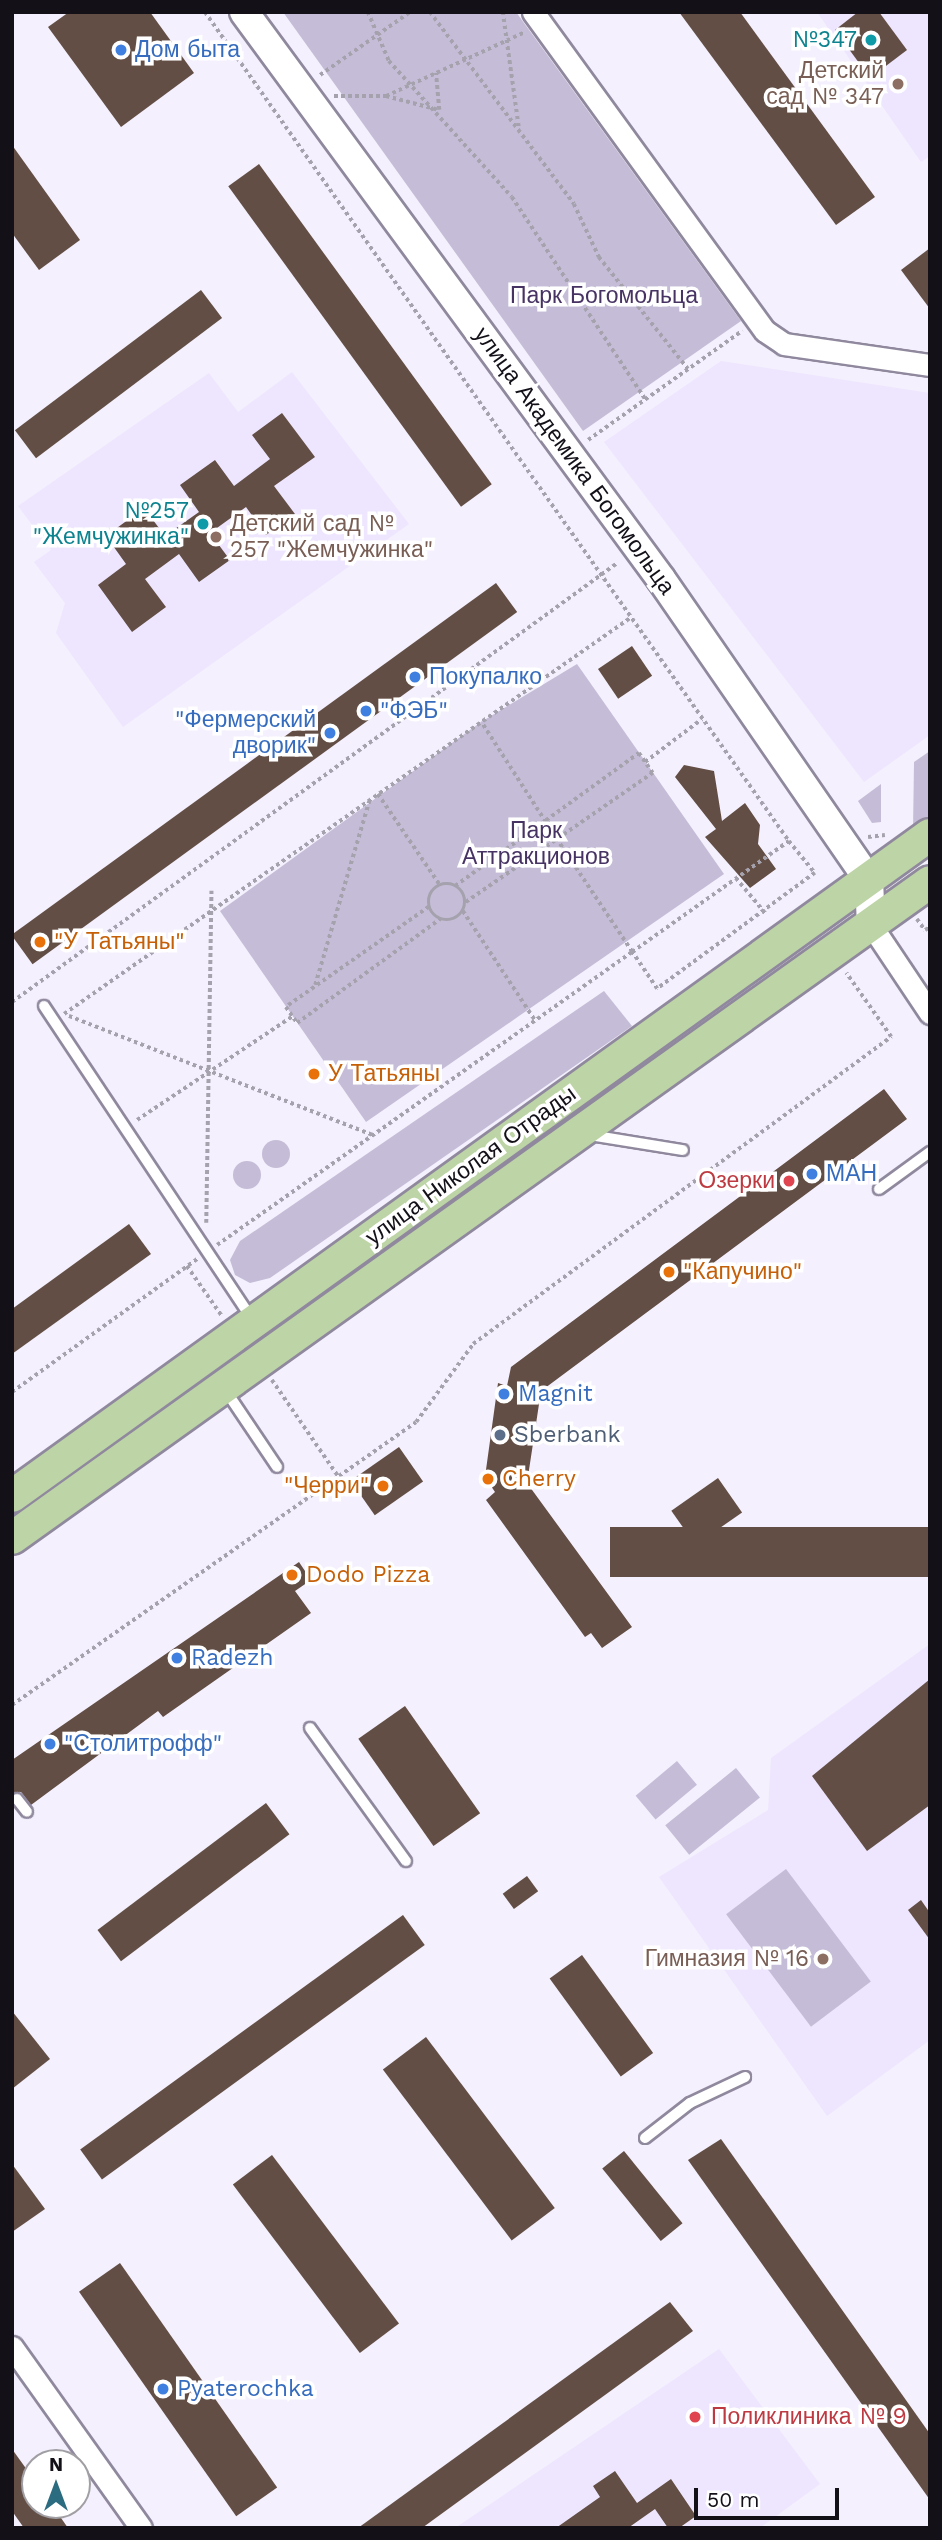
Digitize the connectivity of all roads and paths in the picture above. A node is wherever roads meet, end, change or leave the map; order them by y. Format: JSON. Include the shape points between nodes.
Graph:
{"nodes":[{"id":1,"x":205,"y":12,"type":"edge"},
{"id":2,"x":244,"y":12,"type":"edge"},
{"id":3,"x":369,"y":12,"type":"edge"},
{"id":4,"x":410,"y":12,"type":"edge"},
{"id":5,"x":430,"y":12,"type":"edge"},
{"id":6,"x":503,"y":12,"type":"edge"},
{"id":7,"x":537,"y":18,"type":"edge"},
{"id":8,"x":379,"y":36,"type":"junction"},
{"id":9,"x":505,"y":41,"type":"junction"},
{"id":10,"x":468,"y":59,"type":"junction"},
{"id":11,"x":435,"y":72,"type":"junction"},
{"id":12,"x":315,"y":78,"type":"dead end"},
{"id":13,"x":410,"y":82,"type":"junction"},
{"id":14,"x":328,"y":96,"type":"dead end"},
{"id":15,"x":386,"y":96,"type":"junction"},
{"id":16,"x":439,"y":110,"type":"junction"},
{"id":17,"x":520,"y":131,"type":"junction"},
{"id":18,"x":757,"y":320,"type":"junction"},
{"id":19,"x":930,"y":366,"type":"edge"},
{"id":20,"x":688,"y":369,"type":"junction"},
{"id":21,"x":645,"y":399,"type":"junction"},
{"id":22,"x":580,"y":445,"type":"dead end"},
{"id":23,"x":616,"y":564,"type":"dead end"},
{"id":24,"x":601,"y":575,"type":"junction"},
{"id":25,"x":630,"y":618,"type":"junction"},
{"id":26,"x":702,"y":719,"type":"junction"},
{"id":27,"x":481,"y":722,"type":"junction"},
{"id":28,"x":645,"y":762,"type":"junction"},
{"id":29,"x":378,"y":794,"type":"junction"},
{"id":30,"x":370,"y":800,"type":"junction"},
{"id":31,"x":545,"y":821,"type":"junction"},
{"id":32,"x":886,"y":835,"type":"dead end"},
{"id":33,"x":930,"y":835,"type":"edge"},
{"id":34,"x":860,"y":838,"type":"dead end"},
{"id":35,"x":556,"y":840,"type":"junction"},
{"id":36,"x":789,"y":841,"type":"junction"},
{"id":37,"x":736,"y":878,"type":"junction"},
{"id":38,"x":869,"y":880,"type":"junction"},
{"id":39,"x":930,"y":882,"type":"edge"},
{"id":40,"x":440,"y":885,"type":"junction"},
{"id":41,"x":455,"y":886,"type":"junction"},
{"id":42,"x":211,"y":891,"type":"dead end"},
{"id":43,"x":465,"y":903,"type":"junction"},
{"id":44,"x":429,"y":907,"type":"junction"},
{"id":45,"x":211,"y":911,"type":"junction"},
{"id":46,"x":463,"y":911,"type":"junction"},
{"id":47,"x":766,"y":914,"type":"junction"},
{"id":48,"x":440,"y":919,"type":"junction"},
{"id":49,"x":871,"y":925,"type":"junction"},
{"id":50,"x":930,"y":927,"type":"edge"},
{"id":51,"x":925,"y":930,"type":"dead end"},
{"id":52,"x":632,"y":951,"type":"junction"},
{"id":53,"x":846,"y":973,"type":"dead end"},
{"id":54,"x":314,"y":987,"type":"junction"},
{"id":55,"x":12,"y":1002,"type":"edge"},
{"id":56,"x":44,"y":1006,"type":"joint"},
{"id":57,"x":929,"y":1009,"type":"edge"},
{"id":58,"x":64,"y":1014,"type":"junction"},
{"id":59,"x":293,"y":1016,"type":"junction"},
{"id":60,"x":536,"y":1020,"type":"junction"},
{"id":61,"x":208,"y":1070,"type":"junction"},
{"id":62,"x":123,"y":1130,"type":"junction"},
{"id":63,"x":580,"y":1133,"type":"junction"},
{"id":64,"x":373,"y":1135,"type":"junction"},
{"id":65,"x":682,"y":1150,"type":"dead end"},
{"id":66,"x":930,"y":1152,"type":"edge"},
{"id":67,"x":879,"y":1189,"type":"dead end"},
{"id":68,"x":206,"y":1253,"type":"junction"},
{"id":69,"x":187,"y":1266,"type":"junction"},
{"id":70,"x":240,"y":1323,"type":"junction"},
{"id":71,"x":271,"y":1378,"type":"dead end"},
{"id":72,"x":224,"y":1387,"type":"junction"},
{"id":73,"x":12,"y":1392,"type":"edge"},
{"id":74,"x":277,"y":1467,"type":"dead end"},
{"id":75,"x":338,"y":1476,"type":"junction"},
{"id":76,"x":12,"y":1496,"type":"edge"},
{"id":77,"x":12,"y":1538,"type":"edge"},
{"id":78,"x":12,"y":1705,"type":"edge"},
{"id":79,"x":310,"y":1728,"type":"dead end"},
{"id":80,"x":17,"y":1799,"type":"dead end"},
{"id":81,"x":27,"y":1812,"type":"dead end"},
{"id":82,"x":406,"y":1861,"type":"dead end"},
{"id":83,"x":745,"y":2077,"type":"dead end"},
{"id":84,"x":645,"y":2138,"type":"dead end"},
{"id":85,"x":12,"y":2347,"type":"edge"},
{"id":86,"x":141,"y":2528,"type":"edge"}],
"edges":[{"from":1,"to":24,"type":"path"},
{"from":2,"to":38,"type":"street","name":"улица Академика Богомольца","via":[[661,579]]},
{"from":3,"to":8,"type":"path"},
{"from":4,"to":8,"type":"path"},
{"from":5,"to":10,"type":"path"},
{"from":6,"to":9,"type":"path"},
{"from":7,"to":9,"type":"path"},
{"from":7,"to":18,"type":"street"},
{"from":8,"to":12,"type":"path"},
{"from":8,"to":13,"type":"path","via":[[389,61]]},
{"from":9,"to":10,"type":"path"},
{"from":9,"to":17,"type":"path"},
{"from":10,"to":11,"type":"path"},
{"from":10,"to":17,"type":"path"},
{"from":11,"to":13,"type":"path"},
{"from":11,"to":16,"type":"path"},
{"from":13,"to":15,"type":"path"},
{"from":13,"to":16,"type":"path"},
{"from":14,"to":15,"type":"path"},
{"from":15,"to":16,"type":"path"},
{"from":16,"to":21,"type":"path","via":[[512,197]]},
{"from":17,"to":20,"type":"path","via":[[574,204],[599,257]]},
{"from":18,"to":19,"type":"street","via":[[785,344]]},
{"from":18,"to":20,"type":"path"},
{"from":20,"to":21,"type":"path"},
{"from":21,"to":22,"type":"path"},
{"from":23,"to":24,"type":"path"},
{"from":24,"to":25,"type":"path"},
{"from":24,"to":55,"type":"path"},
{"from":25,"to":26,"type":"path"},
{"from":25,"to":27,"type":"path"},
{"from":26,"to":28,"type":"path"},
{"from":26,"to":36,"type":"path"},
{"from":27,"to":29,"type":"path"},
{"from":27,"to":31,"type":"path"},
{"from":28,"to":31,"type":"path","via":[[639,753]]},
{"from":28,"to":35,"type":"path","via":[[653,773]]},
{"from":29,"to":30,"type":"path"},
{"from":29,"to":40,"type":"path"},
{"from":30,"to":45,"type":"path"},
{"from":30,"to":54,"type":"path"},
{"from":31,"to":35,"type":"path"},
{"from":31,"to":41,"type":"path"},
{"from":32,"to":34,"type":"path"},
{"from":33,"to":38,"type":"main road","name":"улица Николая Отрады"},
{"from":35,"to":43,"type":"path"},
{"from":35,"to":52,"type":"path"},
{"from":36,"to":37,"type":"path"},
{"from":36,"to":47,"type":"path","via":[[815,873]]},
{"from":37,"to":47,"type":"path"},
{"from":37,"to":52,"type":"path"},
{"from":38,"to":49,"type":"street"},
{"from":38,"to":70,"type":"main road","name":"улица Николая Отрады"},
{"from":39,"to":49,"type":"main road","name":"улица Николая Отрады"},
{"from":40,"to":41,"type":"path"},
{"from":40,"to":44,"type":"path"},
{"from":41,"to":43,"type":"path"},
{"from":42,"to":45,"type":"path"},
{"from":43,"to":46,"type":"path"},
{"from":44,"to":48,"type":"path"},
{"from":44,"to":54,"type":"path"},
{"from":45,"to":58,"type":"path"},
{"from":45,"to":61,"type":"path"},
{"from":46,"to":48,"type":"path"},
{"from":46,"to":60,"type":"path"},
{"from":47,"to":52,"type":"path","via":[[657,989]]},
{"from":48,"to":59,"type":"path","via":[[297,1023]]},
{"from":49,"to":57,"type":"street"},
{"from":49,"to":63,"type":"main road","name":"улица Николая Отрады"},
{"from":50,"to":51,"type":"path"},
{"from":52,"to":60,"type":"path"},
{"from":53,"to":75,"type":"path","via":[[891,1037],[473,1344],[416,1422]]},
{"from":54,"to":59,"type":"path","via":[[286,1007]]},
{"from":56,"to":58,"type":"path"},
{"from":56,"to":62,"type":"lane"},
{"from":58,"to":61,"type":"path"},
{"from":59,"to":61,"type":"path"},
{"from":60,"to":64,"type":"path"},
{"from":61,"to":62,"type":"path"},
{"from":61,"to":64,"type":"path"},
{"from":61,"to":68,"type":"path"},
{"from":62,"to":68,"type":"lane"},
{"from":63,"to":65,"type":"lane"},
{"from":63,"to":72,"type":"main road","name":"улица Николая Отрады"},
{"from":64,"to":68,"type":"path"},
{"from":66,"to":67,"type":"lane"},
{"from":68,"to":69,"type":"path"},
{"from":68,"to":70,"type":"lane"},
{"from":69,"to":70,"type":"path"},
{"from":69,"to":73,"type":"path"},
{"from":70,"to":76,"type":"main road","name":"улица Николая Отрады"},
{"from":71,"to":75,"type":"path"},
{"from":72,"to":74,"type":"lane"},
{"from":72,"to":77,"type":"main road","name":"улица Николая Отрады"},
{"from":75,"to":78,"type":"path"},
{"from":79,"to":82,"type":"lane"},
{"from":80,"to":81,"type":"lane"},
{"from":83,"to":84,"type":"lane","via":[[690,2103]]},
{"from":85,"to":86,"type":"street"}]}
